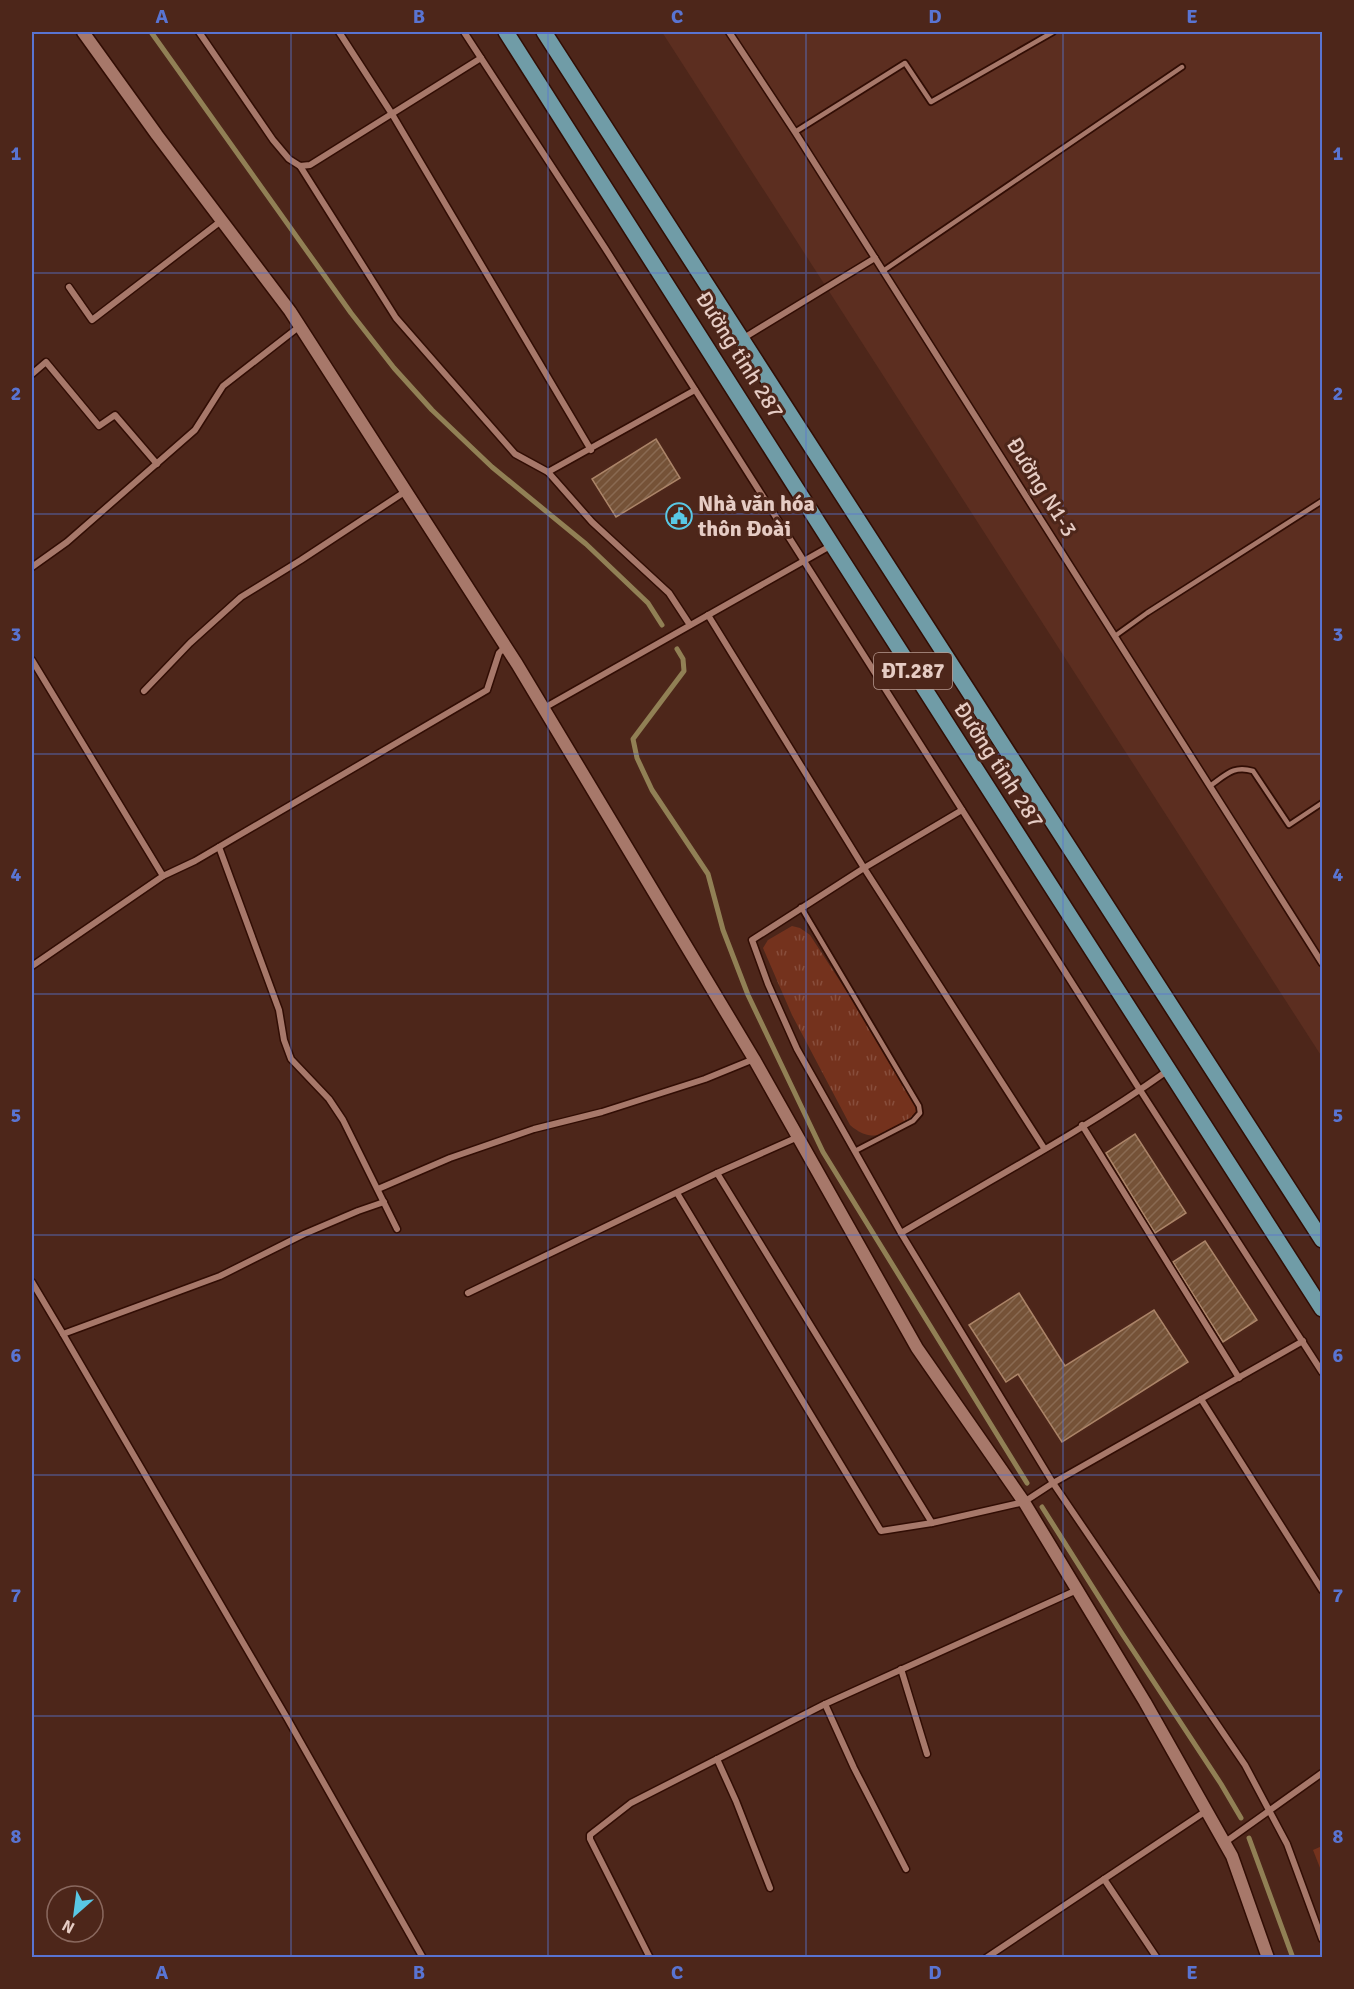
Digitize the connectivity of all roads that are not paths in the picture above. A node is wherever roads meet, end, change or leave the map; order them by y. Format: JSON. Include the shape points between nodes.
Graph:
{"nodes":[{"id":1,"x":83,"y":32,"type":"edge"},
{"id":2,"x":199,"y":32,"type":"edge"},
{"id":3,"x":339,"y":32,"type":"edge"},
{"id":4,"x":464,"y":32,"type":"edge"},
{"id":5,"x":506,"y":32,"type":"edge"},
{"id":6,"x":544,"y":32,"type":"edge"},
{"id":7,"x":729,"y":32,"type":"edge"},
{"id":8,"x":1053,"y":32,"type":"edge"},
{"id":9,"x":481,"y":58,"type":"junction"},
{"id":10,"x":1182,"y":67,"type":"dead end"},
{"id":11,"x":392,"y":114,"type":"junction"},
{"id":12,"x":795,"y":132,"type":"junction"},
{"id":13,"x":300,"y":166,"type":"junction"},
{"id":14,"x":222,"y":220,"type":"junction"},
{"id":15,"x":875,"y":258,"type":"junction"},
{"id":16,"x":883,"y":271,"type":"junction"},
{"id":17,"x":69,"y":287,"type":"dead end"},
{"id":18,"x":300,"y":326,"type":"junction"},
{"id":19,"x":742,"y":339,"type":"junction"},
{"id":20,"x":32,"y":375,"type":"edge"},
{"id":21,"x":695,"y":390,"type":"junction"},
{"id":22,"x":591,"y":450,"type":"junction"},
{"id":23,"x":157,"y":464,"type":"junction"},
{"id":24,"x":548,"y":472,"type":"junction"},
{"id":25,"x":406,"y":491,"type":"junction"},
{"id":26,"x":1323,"y":501,"type":"edge"},
{"id":27,"x":832,"y":545,"type":"junction"},
{"id":28,"x":804,"y":561,"type":"junction"},
{"id":29,"x":32,"y":567,"type":"edge"},
{"id":30,"x":708,"y":615,"type":"junction"},
{"id":31,"x":690,"y":625,"type":"junction"},
{"id":32,"x":1115,"y":636,"type":"junction"},
{"id":33,"x":506,"y":646,"type":"junction"},
{"id":34,"x":32,"y":660,"type":"edge"},
{"id":35,"x":144,"y":691,"type":"dead end"},
{"id":36,"x":544,"y":708,"type":"junction"},
{"id":37,"x":1210,"y":786,"type":"junction"},
{"id":38,"x":1323,"y":803,"type":"edge"},
{"id":39,"x":962,"y":810,"type":"junction"},
{"id":40,"x":219,"y":847,"type":"junction"},
{"id":41,"x":864,"y":868,"type":"junction"},
{"id":42,"x":163,"y":876,"type":"junction"},
{"id":43,"x":801,"y":907,"type":"junction"},
{"id":44,"x":1323,"y":963,"type":"edge"},
{"id":45,"x":32,"y":966,"type":"edge"},
{"id":46,"x":754,"y":1059,"type":"junction"},
{"id":47,"x":1168,"y":1070,"type":"junction"},
{"id":48,"x":1140,"y":1090,"type":"junction"},
{"id":49,"x":1082,"y":1125,"type":"junction"},
{"id":50,"x":798,"y":1137,"type":"junction"},
{"id":51,"x":1044,"y":1148,"type":"junction"},
{"id":52,"x":855,"y":1151,"type":"junction"},
{"id":53,"x":717,"y":1173,"type":"junction"},
{"id":54,"x":378,"y":1189,"type":"junction"},
{"id":55,"x":677,"y":1193,"type":"junction"},
{"id":56,"x":384,"y":1202,"type":"junction"},
{"id":57,"x":397,"y":1229,"type":"dead end"},
{"id":58,"x":901,"y":1233,"type":"junction"},
{"id":59,"x":1323,"y":1240,"type":"edge"},
{"id":60,"x":32,"y":1282,"type":"edge"},
{"id":61,"x":468,"y":1293,"type":"dead end"},
{"id":62,"x":1323,"y":1309,"type":"edge"},
{"id":63,"x":63,"y":1334,"type":"junction"},
{"id":64,"x":1303,"y":1341,"type":"junction"},
{"id":65,"x":1323,"y":1372,"type":"edge"},
{"id":66,"x":1239,"y":1378,"type":"junction"},
{"id":67,"x":1201,"y":1400,"type":"junction"},
{"id":68,"x":1053,"y":1483,"type":"junction"},
{"id":69,"x":1024,"y":1502,"type":"junction"},
{"id":70,"x":932,"y":1523,"type":"junction"},
{"id":71,"x":1077,"y":1590,"type":"junction"},
{"id":72,"x":1323,"y":1590,"type":"edge"},
{"id":73,"x":902,"y":1669,"type":"junction"},
{"id":74,"x":825,"y":1704,"type":"junction"},
{"id":75,"x":927,"y":1754,"type":"dead end"},
{"id":76,"x":717,"y":1759,"type":"junction"},
{"id":77,"x":1323,"y":1773,"type":"edge"},
{"id":78,"x":1268,"y":1810,"type":"junction"},
{"id":79,"x":1206,"y":1811,"type":"junction"},
{"id":80,"x":1224,"y":1843,"type":"junction"},
{"id":81,"x":906,"y":1869,"type":"dead end"},
{"id":82,"x":1104,"y":1879,"type":"junction"},
{"id":83,"x":770,"y":1888,"type":"dead end"},
{"id":84,"x":1323,"y":1939,"type":"edge"},
{"id":85,"x":423,"y":1958,"type":"edge"},
{"id":86,"x":650,"y":1958,"type":"edge"},
{"id":87,"x":987,"y":1958,"type":"edge"},
{"id":88,"x":1157,"y":1958,"type":"edge"},
{"id":89,"x":1268,"y":1958,"type":"edge"}],
"edges":[{"from":1,"to":14,"type":"street"},
{"from":2,"to":13,"type":"street","via":[[273,140]]},
{"from":3,"to":11,"type":"street"},
{"from":4,"to":9,"type":"street"},
{"from":5,"to":27,"type":"main road","name":"Đường tỉnh 287","number":"ĐT.287"},
{"from":6,"to":19,"type":"main road","name":"Đường tỉnh 287","number":"ĐT.287"},
{"from":7,"to":12,"type":"street","name":"Đường N1-3"},
{"from":8,"to":12,"type":"lane","via":[[931,102],[905,63]]},
{"from":9,"to":11,"type":"street"},
{"from":9,"to":21,"type":"street"},
{"from":10,"to":16,"type":"lane"},
{"from":11,"to":13,"type":"street","via":[[310,165]]},
{"from":11,"to":22,"type":"street"},
{"from":12,"to":15,"type":"street","name":"Đường N1-3"},
{"from":13,"to":24,"type":"street","via":[[396,318],[515,454]]},
{"from":14,"to":17,"type":"street","via":[[92,320]]},
{"from":14,"to":18,"type":"street"},
{"from":15,"to":16,"type":"street","name":"Đường N1-3"},
{"from":15,"to":19,"type":"street"},
{"from":16,"to":32,"type":"street","name":"Đường N1-3"},
{"from":18,"to":23,"type":"street","via":[[223,386],[195,430]]},
{"from":18,"to":25,"type":"street"},
{"from":19,"to":59,"type":"main road","name":"Đường tỉnh 287","number":"ĐT.287"},
{"from":20,"to":23,"type":"street","via":[[45,362],[99,426],[115,415]]},
{"from":21,"to":22,"type":"street"},
{"from":21,"to":28,"type":"street"},
{"from":22,"to":24,"type":"street"},
{"from":23,"to":29,"type":"street","via":[[68,542]]},
{"from":24,"to":31,"type":"street","via":[[592,522],[669,593]]},
{"from":25,"to":33,"type":"street"},
{"from":25,"to":35,"type":"street","via":[[241,597],[190,642]]},
{"from":26,"to":32,"type":"lane"},
{"from":27,"to":28,"type":"street"},
{"from":27,"to":47,"type":"main road","name":"Đường tỉnh 287","number":"ĐT.287"},
{"from":28,"to":30,"type":"street"},
{"from":28,"to":39,"type":"street"},
{"from":30,"to":31,"type":"street"},
{"from":30,"to":41,"type":"street"},
{"from":31,"to":36,"type":"street"},
{"from":32,"to":37,"type":"street","name":"Đường N1-3"},
{"from":33,"to":36,"type":"street"},
{"from":33,"to":40,"type":"street","via":[[499,653],[487,690]]},
{"from":34,"to":42,"type":"street"},
{"from":36,"to":46,"type":"street"},
{"from":37,"to":38,"type":"lane","via":[[1233,770],[1253,771],[1289,825]]},
{"from":37,"to":44,"type":"street","name":"Đường N1-3"},
{"from":39,"to":41,"type":"street"},
{"from":39,"to":48,"type":"street"},
{"from":40,"to":42,"type":"street"},
{"from":40,"to":54,"type":"street","via":[[279,1010],[291,1059],[329,1099]]},
{"from":41,"to":43,"type":"street"},
{"from":41,"to":51,"type":"street"},
{"from":42,"to":45,"type":"street"},
{"from":43,"to":52,"type":"street","via":[[752,940],[797,1049]]},
{"from":43,"to":52,"type":"lane","via":[[919,1106],[920,1113],[913,1121]]},
{"from":46,"to":50,"type":"street"},
{"from":46,"to":54,"type":"street","via":[[602,1112],[450,1158]]},
{"from":47,"to":48,"type":"street"},
{"from":47,"to":62,"type":"main road","name":"Đường tỉnh 287","number":"ĐT.287"},
{"from":48,"to":49,"type":"street"},
{"from":48,"to":64,"type":"street"},
{"from":49,"to":51,"type":"street"},
{"from":49,"to":66,"type":"street"},
{"from":50,"to":53,"type":"street"},
{"from":50,"to":69,"type":"street","via":[[917,1348]]},
{"from":51,"to":58,"type":"street"},
{"from":52,"to":58,"type":"street"},
{"from":53,"to":55,"type":"street"},
{"from":53,"to":70,"type":"street"},
{"from":54,"to":56,"type":"street"},
{"from":55,"to":61,"type":"street"},
{"from":55,"to":70,"type":"street","via":[[881,1532]]},
{"from":56,"to":57,"type":"street"},
{"from":56,"to":63,"type":"street","via":[[304,1234],[220,1276]]},
{"from":58,"to":68,"type":"street"},
{"from":60,"to":63,"type":"street"},
{"from":63,"to":85,"type":"street"},
{"from":64,"to":65,"type":"street"},
{"from":64,"to":66,"type":"street"},
{"from":66,"to":67,"type":"street"},
{"from":67,"to":68,"type":"street"},
{"from":67,"to":72,"type":"street"},
{"from":68,"to":69,"type":"street"},
{"from":68,"to":78,"type":"street","via":[[1245,1765]]},
{"from":69,"to":70,"type":"street"},
{"from":69,"to":71,"type":"street"},
{"from":71,"to":73,"type":"street"},
{"from":71,"to":79,"type":"street"},
{"from":73,"to":74,"type":"street"},
{"from":73,"to":75,"type":"street"},
{"from":74,"to":76,"type":"street"},
{"from":74,"to":81,"type":"street"},
{"from":76,"to":83,"type":"street"},
{"from":76,"to":86,"type":"street","via":[[631,1803],[590,1835]]},
{"from":77,"to":78,"type":"street"},
{"from":78,"to":80,"type":"street"},
{"from":78,"to":84,"type":"street","via":[[1287,1844]]},
{"from":79,"to":80,"type":"street"},
{"from":79,"to":82,"type":"street"},
{"from":80,"to":89,"type":"street"},
{"from":82,"to":87,"type":"street"},
{"from":82,"to":88,"type":"street"}]}
